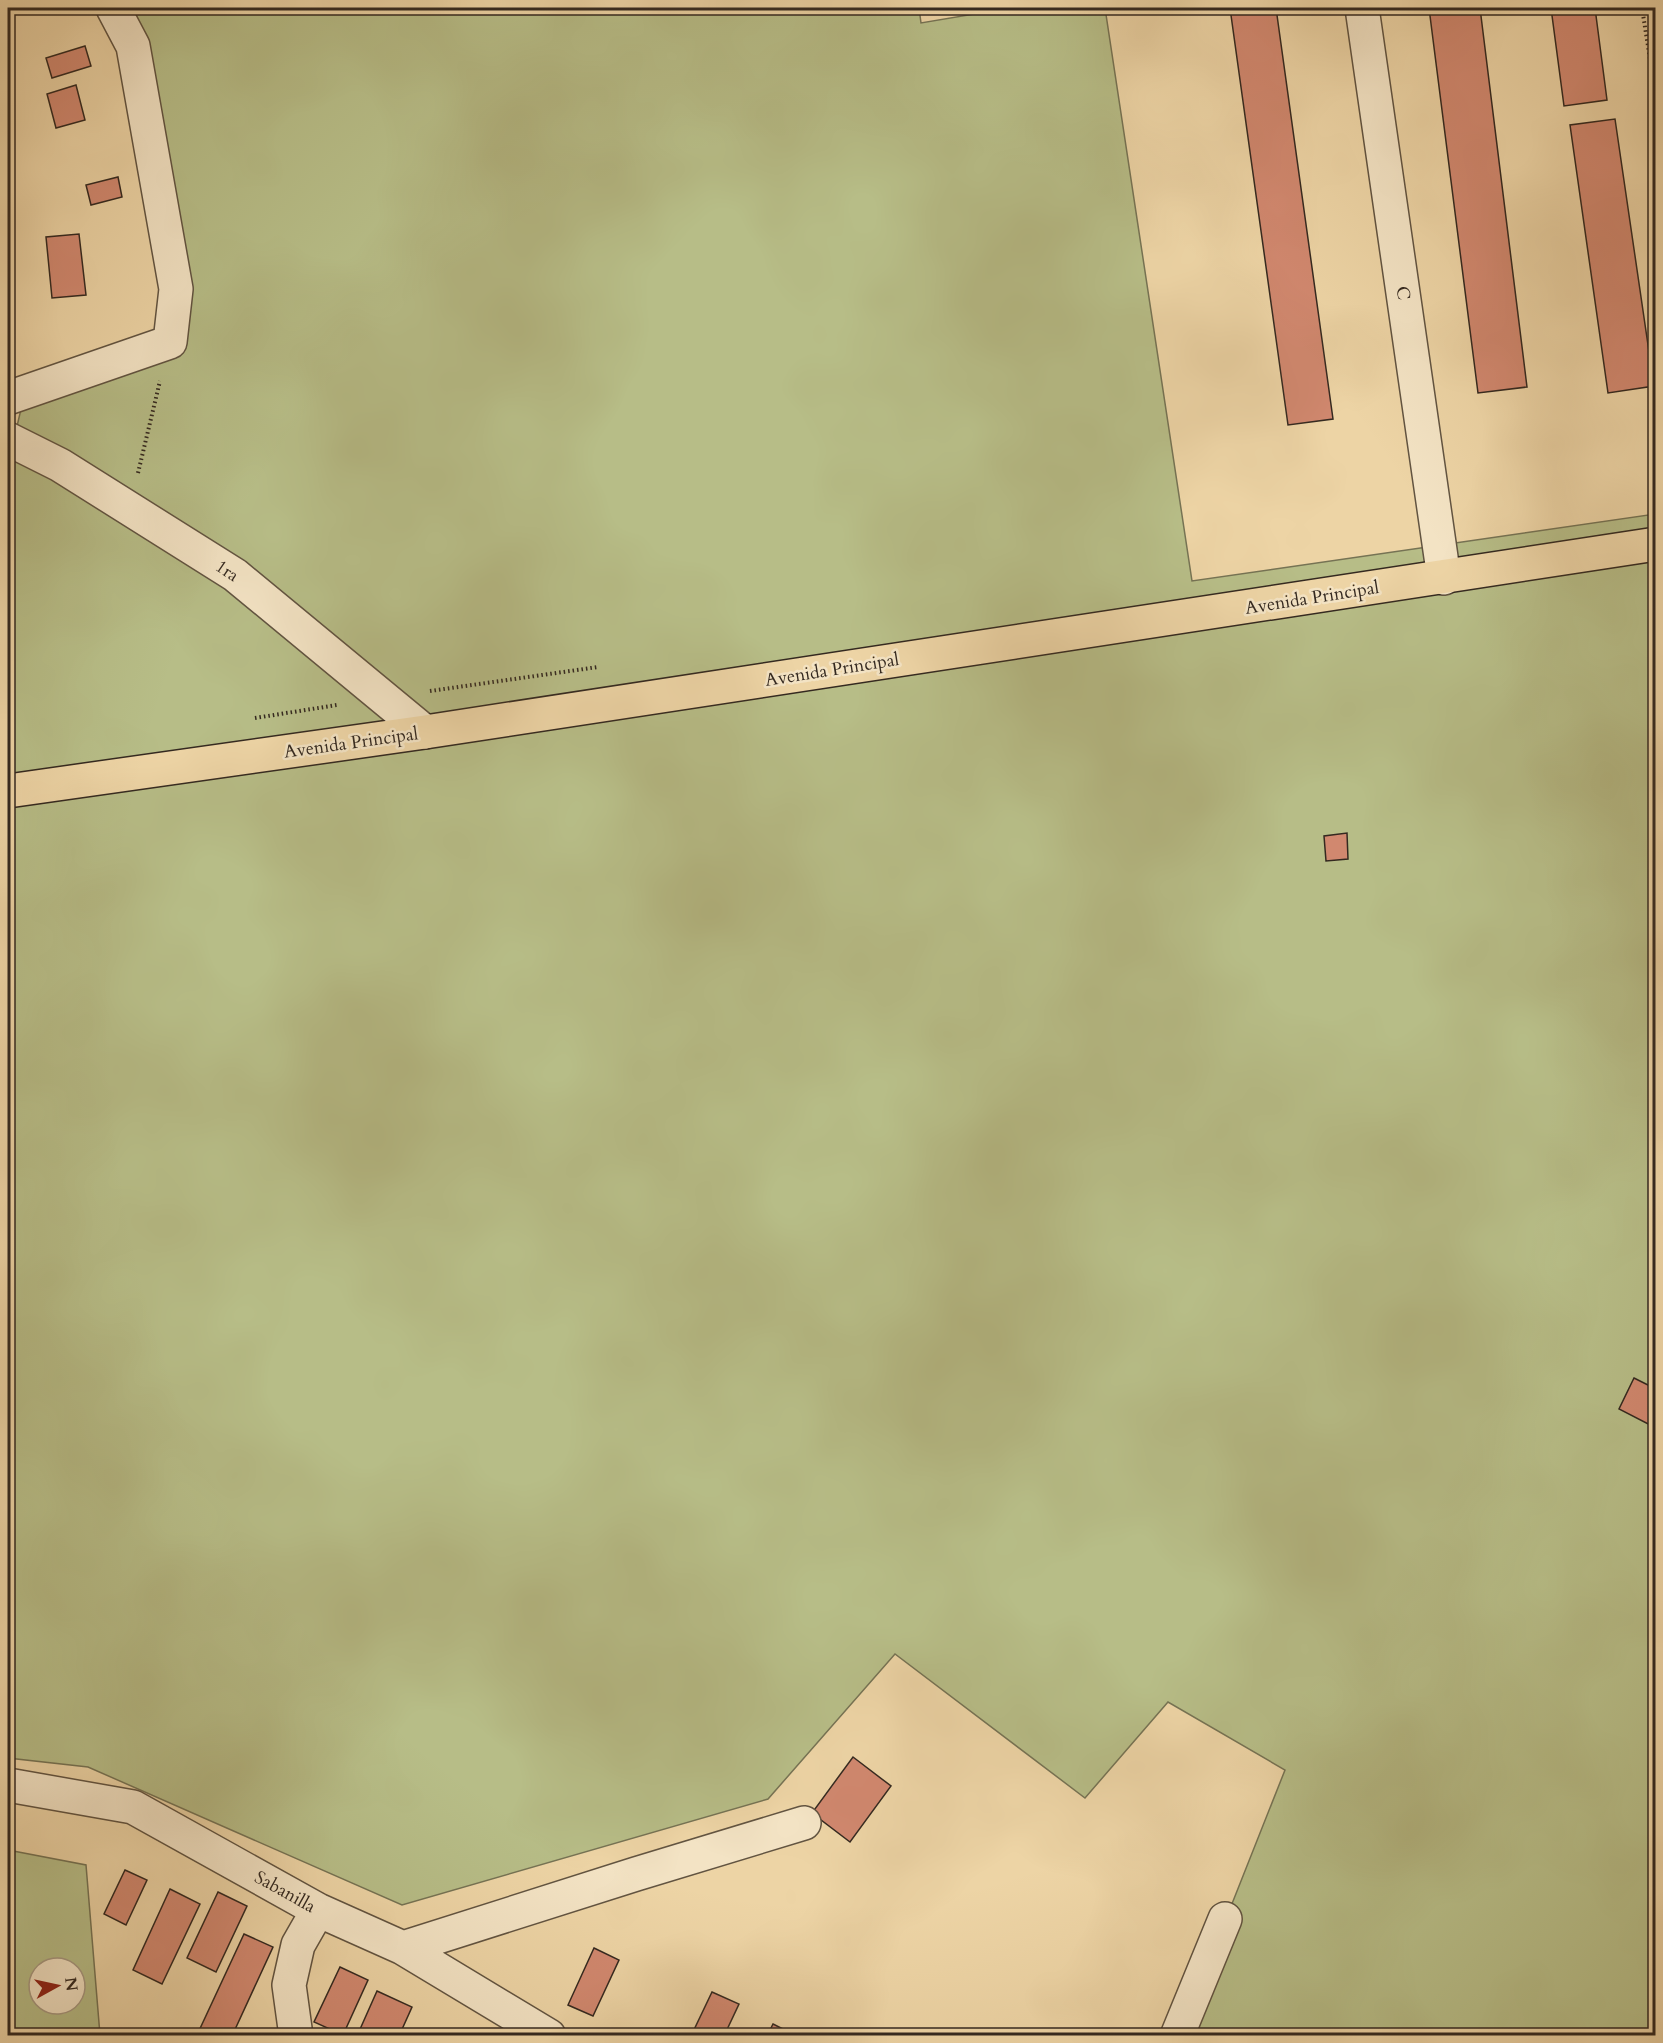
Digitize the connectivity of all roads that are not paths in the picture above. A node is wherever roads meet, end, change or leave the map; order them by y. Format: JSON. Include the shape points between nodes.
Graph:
{"nodes":[{"id":1,"x":114,"y":8,"type":"edge"},
{"id":2,"x":1362,"y":8,"type":"edge"},
{"id":3,"x":8,"y":398,"type":"edge"},
{"id":4,"x":8,"y":439,"type":"edge"},
{"id":5,"x":1656,"y":544,"type":"edge"},
{"id":6,"x":1444,"y":578,"type":"junction"},
{"id":7,"x":425,"y":732,"type":"junction"},
{"id":8,"x":8,"y":791,"type":"edge"},
{"id":9,"x":8,"y":1785,"type":"edge"},
{"id":10,"x":804,"y":1823,"type":"dead end"},
{"id":11,"x":318,"y":1910,"type":"junction"},
{"id":12,"x":1225,"y":1919,"type":"dead end"},
{"id":13,"x":403,"y":1948,"type":"junction"},
{"id":14,"x":296,"y":2036,"type":"edge"},
{"id":15,"x":549,"y":2036,"type":"edge"},
{"id":16,"x":1177,"y":2036,"type":"edge"}],
"edges":[{"from":1,"to":3,"type":"street","via":[[133,46],[176,289],[170,342]]},
{"from":2,"to":6,"type":"street","name":"C"},
{"from":4,"to":7,"type":"street","name":"1ra","via":[[60,465],[235,575]]},
{"from":5,"to":6,"type":"main road","name":"Avenida Principal"},
{"from":6,"to":7,"type":"main road","name":"Avenida Principal"},
{"from":7,"to":8,"type":"main road","name":"Avenida Principal"},
{"from":9,"to":11,"type":"street","name":"Sabanilla","via":[[133,1807]]},
{"from":10,"to":13,"type":"street"},
{"from":11,"to":13,"type":"street","name":"Sabanilla"},
{"from":11,"to":14,"type":"street","via":[[298,1944],[290,1985]]},
{"from":12,"to":16,"type":"street"},
{"from":13,"to":15,"type":"street","name":"Sabanilla"}]}
